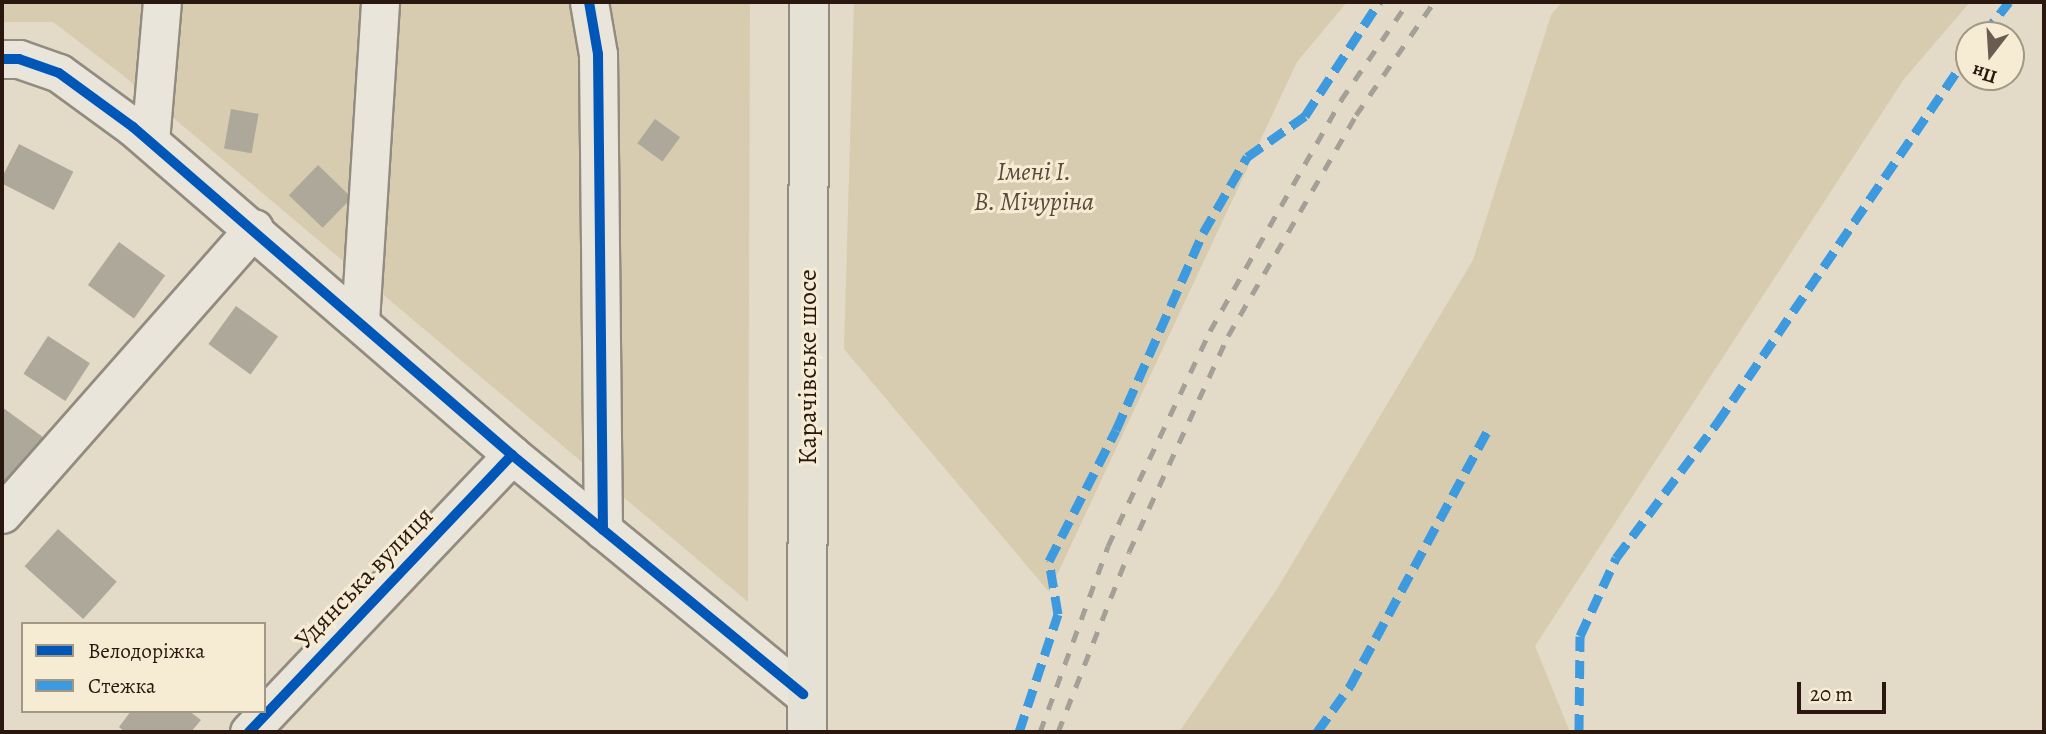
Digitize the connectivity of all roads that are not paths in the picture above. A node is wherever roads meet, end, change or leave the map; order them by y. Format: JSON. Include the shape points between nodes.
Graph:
{"nodes":[{"id":1,"x":162,"y":2,"type":"edge"},
{"id":2,"x":380,"y":2,"type":"edge"},
{"id":3,"x":589,"y":2,"type":"edge"},
{"id":4,"x":809,"y":2,"type":"edge"},
{"id":5,"x":2,"y":59,"type":"edge"},
{"id":6,"x":150,"y":141,"type":"junction"},
{"id":7,"x":254,"y":228,"type":"junction"},
{"id":8,"x":360,"y":321,"type":"junction"},
{"id":9,"x":512,"y":455,"type":"junction"},
{"id":10,"x":2,"y":514,"type":"edge"},
{"id":11,"x":603,"y":530,"type":"junction"},
{"id":12,"x":803,"y":694,"type":"junction"},
{"id":13,"x":249,"y":732,"type":"edge"},
{"id":14,"x":807,"y":732,"type":"edge"}],
"edges":[{"from":1,"to":6,"type":"street"},
{"from":2,"to":8,"type":"street"},
{"from":3,"to":11,"type":"street","via":[[598,54]]},
{"from":4,"to":12,"type":"main road","name":"Карачівське шосе"},
{"from":5,"to":6,"type":"street","via":[[19,59],[60,73]]},
{"from":6,"to":7,"type":"street"},
{"from":7,"to":8,"type":"street"},
{"from":7,"to":10,"type":"street"},
{"from":8,"to":9,"type":"street"},
{"from":9,"to":11,"type":"street"},
{"from":9,"to":13,"type":"street","name":"Удянська вулиця"},
{"from":11,"to":12,"type":"street"},
{"from":12,"to":14,"type":"main road","name":"Карачівське шосе"}]}
